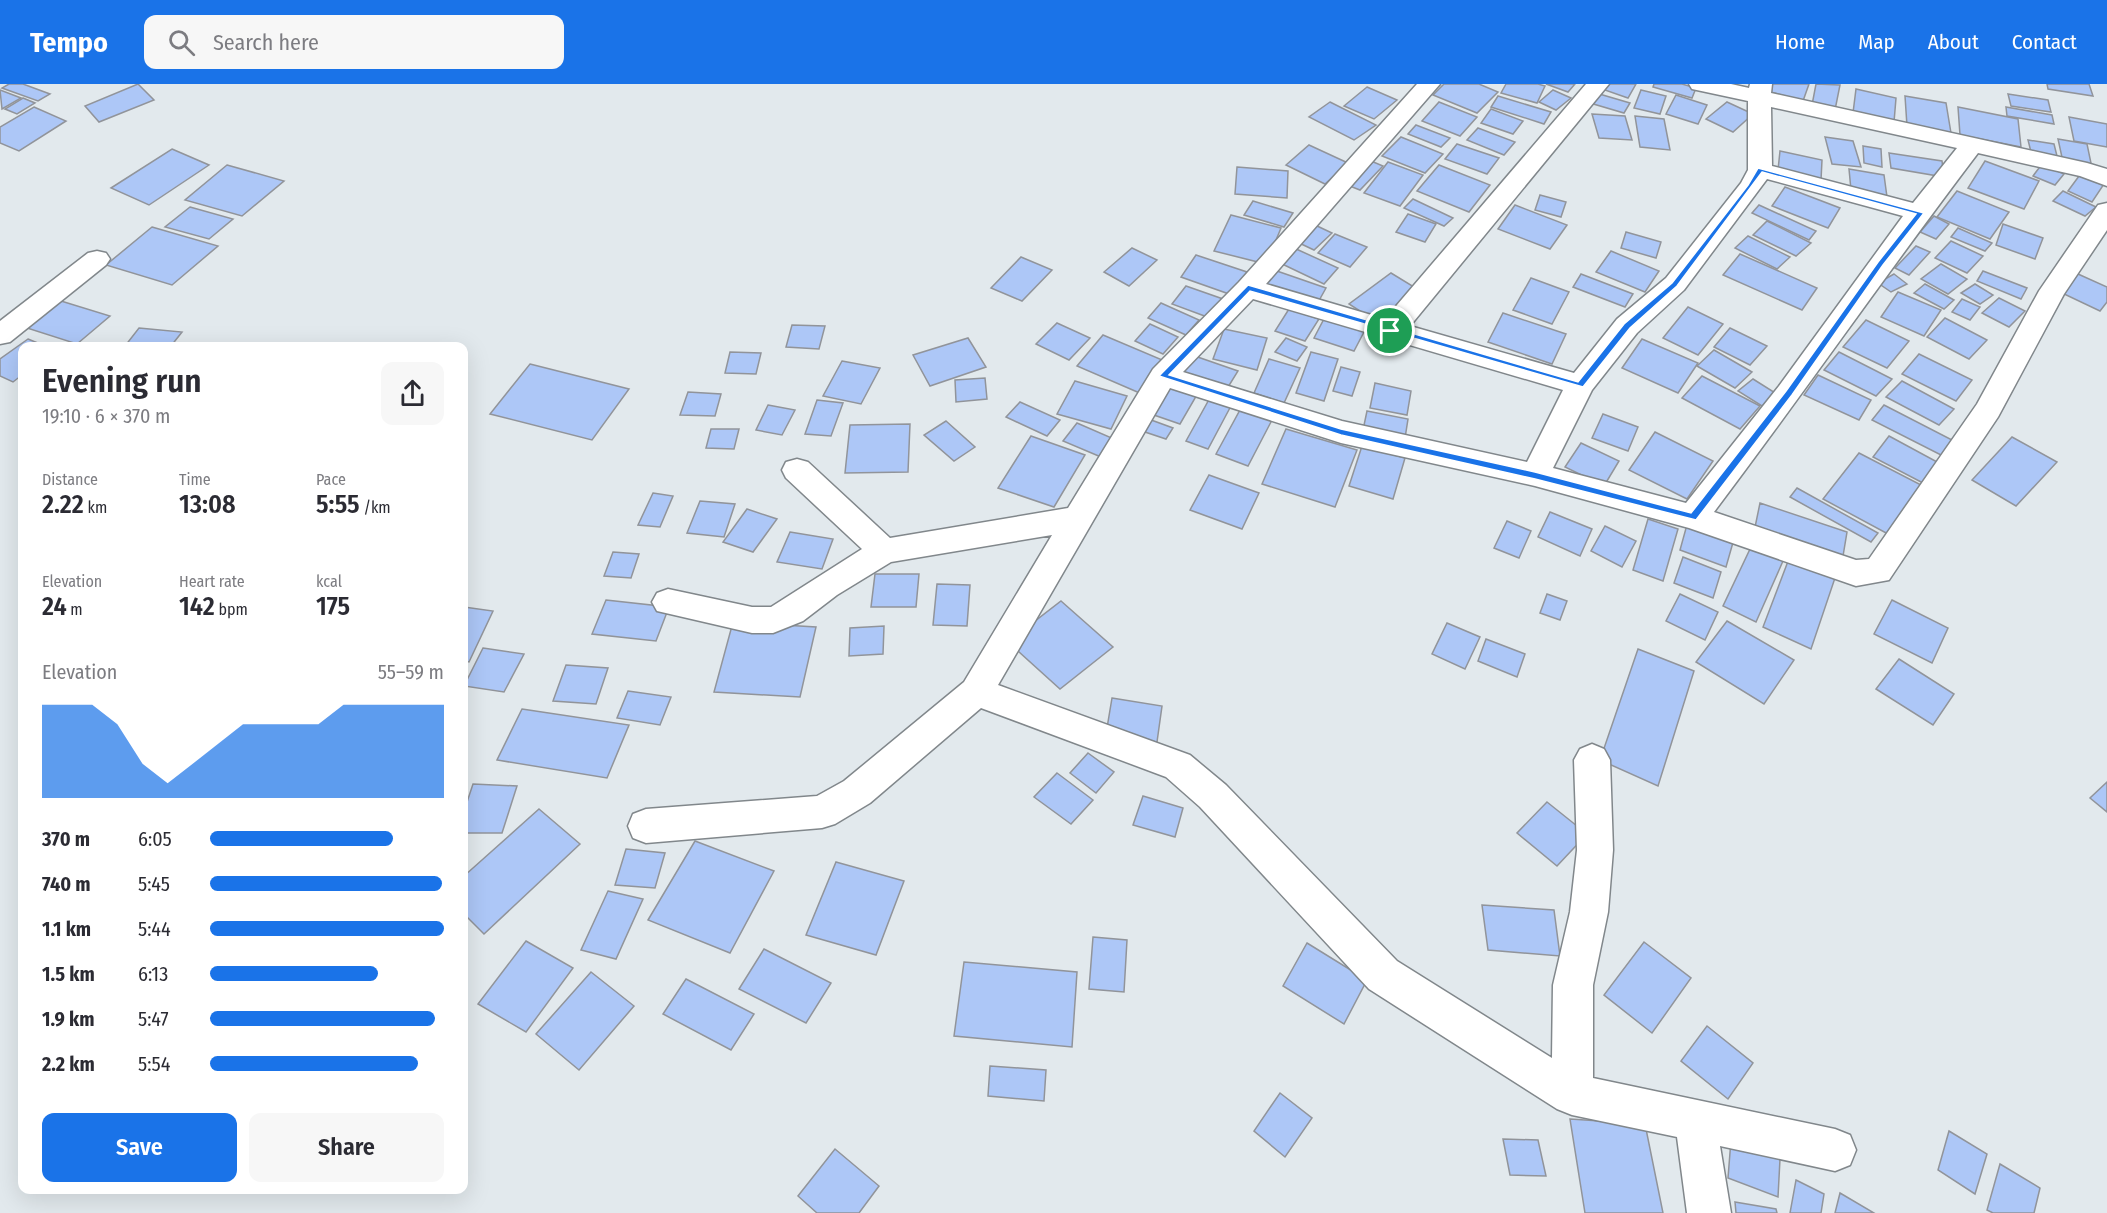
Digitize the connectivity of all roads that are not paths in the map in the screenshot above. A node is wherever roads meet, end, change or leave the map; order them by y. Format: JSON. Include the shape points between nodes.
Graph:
{"nodes":[{"id":1,"x":1430,"y":84,"type":"edge"},
{"id":2,"x":1598,"y":84,"type":"edge"},
{"id":3,"x":1700,"y":84,"type":"edge"},
{"id":4,"x":1760,"y":91,"type":"edge"},
{"id":5,"x":1971,"y":146,"type":"junction"},
{"id":6,"x":1760,"y":170,"type":"junction"},
{"id":7,"x":2107,"y":178,"type":"edge"},
{"id":8,"x":2107,"y":211,"type":"edge"},
{"id":9,"x":1921,"y":213,"type":"junction"},
{"id":10,"x":97,"y":259,"type":"dead end"},
{"id":11,"x":1248,"y":288,"type":"junction"},
{"id":12,"x":1390,"y":331,"type":"junction"},
{"id":13,"x":0,"y":335,"type":"edge"},
{"id":14,"x":1163,"y":376,"type":"junction"},
{"id":15,"x":1580,"y":385,"type":"junction"},
{"id":16,"x":797,"y":470,"type":"dead end"},
{"id":17,"x":1535,"y":475,"type":"junction"},
{"id":18,"x":1693,"y":517,"type":"junction"},
{"id":19,"x":1079,"y":518,"type":"junction"},
{"id":20,"x":884,"y":551,"type":"junction"},
{"id":21,"x":668,"y":602,"type":"dead end"},
{"id":22,"x":976,"y":692,"type":"junction"},
{"id":23,"x":1592,"y":760,"type":"dead end"},
{"id":24,"x":646,"y":826,"type":"dead end"},
{"id":25,"x":1572,"y":1094,"type":"junction"},
{"id":26,"x":1695,"y":1120,"type":"junction"},
{"id":27,"x":1835,"y":1150,"type":"dead end"},
{"id":28,"x":1709,"y":1213,"type":"edge"}],
"edges":[{"from":1,"to":11,"type":"street"},
{"from":2,"to":12,"type":"street"},
{"from":3,"to":4,"type":"street"},
{"from":4,"to":5,"type":"street"},
{"from":4,"to":6,"type":"street"},
{"from":5,"to":7,"type":"street","via":[[2087,170]]},
{"from":5,"to":9,"type":"street"},
{"from":6,"to":9,"type":"street"},
{"from":6,"to":15,"type":"street","via":[[1674,284],[1627,326]]},
{"from":8,"to":18,"type":"street","via":[[2052,291],[1988,410],[1878,571],[1856,573]]},
{"from":9,"to":18,"type":"street"},
{"from":10,"to":13,"type":"street"},
{"from":11,"to":12,"type":"street"},
{"from":11,"to":14,"type":"street"},
{"from":12,"to":15,"type":"street"},
{"from":14,"to":17,"type":"street","via":[[1341,432]]},
{"from":14,"to":19,"type":"street"},
{"from":15,"to":17,"type":"street"},
{"from":16,"to":20,"type":"street"},
{"from":17,"to":18,"type":"street"},
{"from":19,"to":20,"type":"street"},
{"from":19,"to":22,"type":"street"},
{"from":20,"to":21,"type":"street","via":[[792,612],[772,620],[752,620]]},
{"from":22,"to":24,"type":"street","via":[[857,792],[822,812]]},
{"from":22,"to":25,"type":"street","via":[[1178,766],[1213,796],[1383,975]]},
{"from":23,"to":25,"type":"street","via":[[1595,850],[1589,912],[1573,985]]},
{"from":25,"to":26,"type":"street"},
{"from":26,"to":27,"type":"street"},
{"from":26,"to":28,"type":"street"}]}
